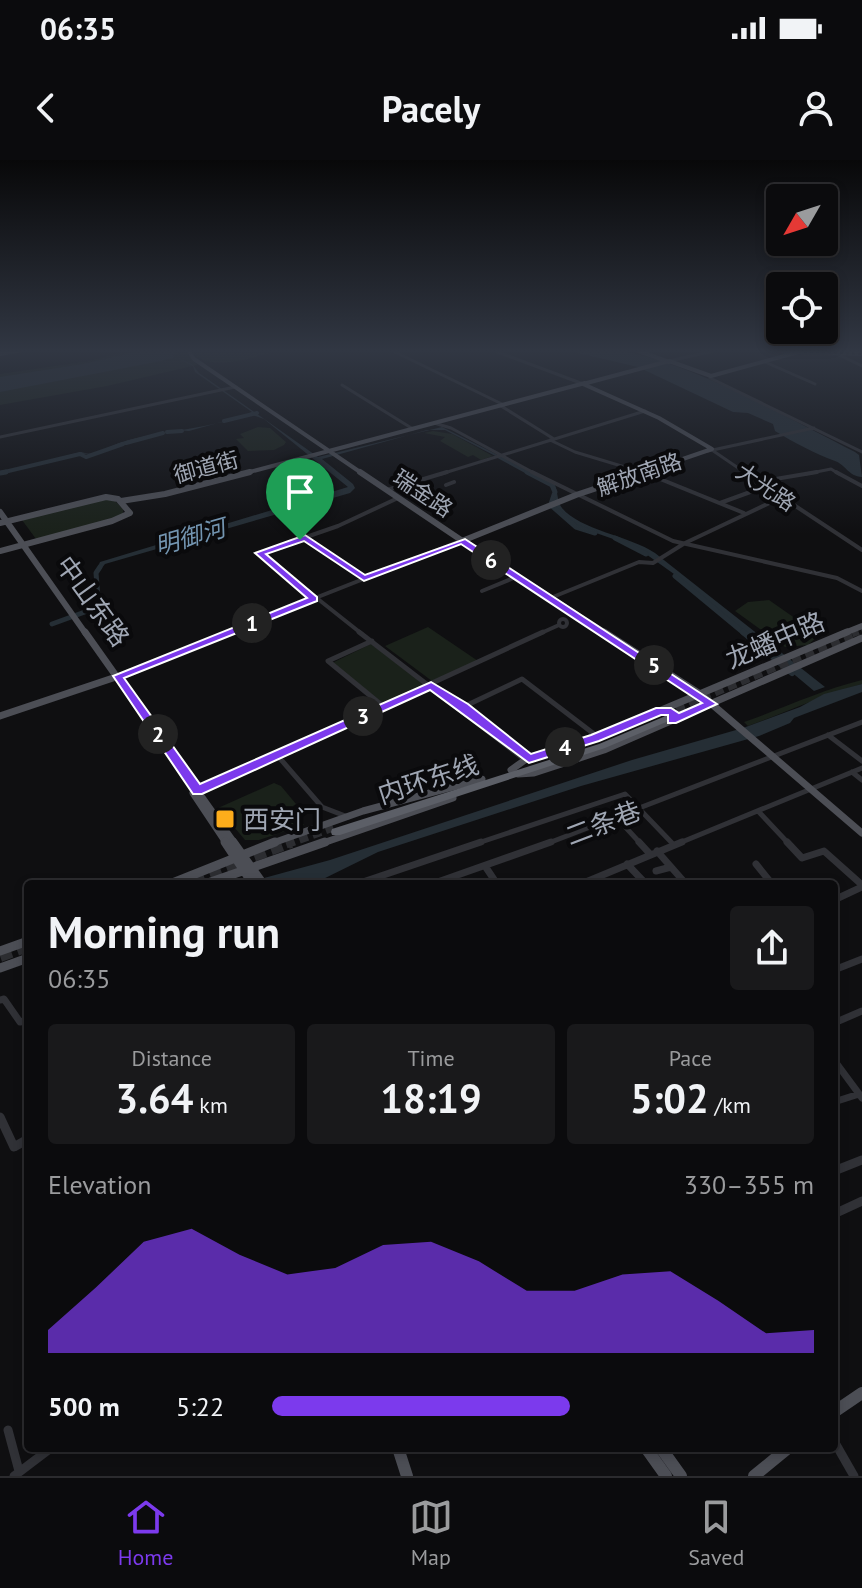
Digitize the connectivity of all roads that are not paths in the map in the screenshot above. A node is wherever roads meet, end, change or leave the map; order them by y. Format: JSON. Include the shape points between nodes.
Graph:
{"nodes":[{"id":1,"x":120,"y":411,"type":"edge"},
{"id":2,"x":271,"y":411,"type":"edge"},
{"id":3,"x":385,"y":411,"type":"edge"},
{"id":4,"x":478,"y":411,"type":"edge"},
{"id":5,"x":511,"y":411,"type":"edge"},
{"id":6,"x":644,"y":411,"type":"edge"},
{"id":7,"x":645,"y":411,"type":"edge"},
{"id":8,"x":781,"y":411,"type":"edge"},
{"id":9,"x":434,"y":423,"type":"junction"},
{"id":10,"x":814,"y":428,"type":"junction"},
{"id":11,"x":413,"y":429,"type":"junction"},
{"id":12,"x":0,"y":437,"type":"edge"},
{"id":13,"x":552,"y":440,"type":"junction"},
{"id":14,"x":712,"y":449,"type":"junction"},
{"id":15,"x":329,"y":451,"type":"junction"},
{"id":16,"x":862,"y":452,"type":"edge"},
{"id":17,"x":503,"y":455,"type":"junction"},
{"id":18,"x":644,"y":473,"type":"junction"},
{"id":19,"x":454,"y":482,"type":"dead end"},
{"id":20,"x":758,"y":482,"type":"junction"},
{"id":21,"x":446,"y":485,"type":"dead end"},
{"id":22,"x":862,"y":486,"type":"edge"},
{"id":23,"x":764,"y":487,"type":"junction"},
{"id":24,"x":387,"y":490,"type":"junction"},
{"id":25,"x":576,"y":495,"type":"junction"},
{"id":26,"x":398,"y":498,"type":"junction"},
{"id":27,"x":780,"y":498,"type":"junction"},
{"id":28,"x":121,"y":501,"type":"junction"},
{"id":29,"x":136,"y":501,"type":"junction"},
{"id":30,"x":720,"y":503,"type":"junction"},
{"id":31,"x":126,"y":506,"type":"junction"},
{"id":32,"x":545,"y":507,"type":"junction"},
{"id":33,"x":745,"y":513,"type":"junction"},
{"id":34,"x":2,"y":519,"type":"edge"},
{"id":35,"x":516,"y":519,"type":"joint"},
{"id":36,"x":305,"y":538,"type":"junction"},
{"id":37,"x":462,"y":541,"type":"junction"},
{"id":38,"x":685,"y":543,"type":"junction"},
{"id":39,"x":22,"y":546,"type":"junction"},
{"id":40,"x":862,"y":550,"type":"edge"},
{"id":41,"x":0,"y":551,"type":"edge"},
{"id":42,"x":516,"y":577,"type":"junction"},
{"id":43,"x":364,"y":579,"type":"junction"},
{"id":44,"x":862,"y":583,"type":"edge"},
{"id":45,"x":855,"y":587,"type":"junction"},
{"id":46,"x":482,"y":591,"type":"dead end"},
{"id":47,"x":862,"y":591,"type":"edge"},
{"id":48,"x":314,"y":599,"type":"junction"},
{"id":49,"x":548,"y":599,"type":"junction"},
{"id":50,"x":576,"y":617,"type":"junction"},
{"id":51,"x":862,"y":626,"type":"tunnel mouth"},
{"id":52,"x":862,"y":638,"type":"tunnel mouth"},
{"id":53,"x":372,"y":641,"type":"junction"},
{"id":54,"x":116,"y":677,"type":"junction"},
{"id":55,"x":431,"y":685,"type":"junction"},
{"id":56,"x":718,"y":687,"type":"junction"},
{"id":57,"x":700,"y":694,"type":"junction"},
{"id":58,"x":729,"y":696,"type":"junction"},
{"id":59,"x":711,"y":704,"type":"junction"},
{"id":60,"x":384,"y":707,"type":"junction"},
{"id":61,"x":462,"y":707,"type":"junction"},
{"id":62,"x":0,"y":716,"type":"edge"},
{"id":63,"x":666,"y":716,"type":"junction"},
{"id":64,"x":862,"y":722,"type":"edge"},
{"id":65,"x":828,"y":735,"type":"junction"},
{"id":66,"x":598,"y":737,"type":"junction"},
{"id":67,"x":277,"y":755,"type":"junction"},
{"id":68,"x":772,"y":757,"type":"junction"},
{"id":69,"x":527,"y":760,"type":"junction"},
{"id":70,"x":862,"y":761,"type":"edge"},
{"id":71,"x":862,"y":768,"type":"edge"},
{"id":72,"x":512,"y":772,"type":"junction"},
{"id":73,"x":852,"y":772,"type":"junction"},
{"id":74,"x":862,"y":780,"type":"edge"},
{"id":75,"x":481,"y":783,"type":"junction"},
{"id":76,"x":811,"y":790,"type":"junction"},
{"id":77,"x":197,"y":791,"type":"junction"},
{"id":78,"x":640,"y":809,"type":"junction"},
{"id":79,"x":758,"y":811,"type":"junction"},
{"id":80,"x":349,"y":817,"type":"junction"},
{"id":81,"x":617,"y":818,"type":"junction"},
{"id":82,"x":334,"y":829,"type":"tunnel mouth"},
{"id":83,"x":862,"y":833,"type":"edge"},
{"id":84,"x":293,"y":836,"type":"junction"},
{"id":85,"x":673,"y":844,"type":"junction"},
{"id":86,"x":302,"y":849,"type":"junction"},
{"id":87,"x":653,"y":852,"type":"junction"},
{"id":88,"x":238,"y":855,"type":"junction"},
{"id":89,"x":627,"y":864,"type":"junction"},
{"id":90,"x":756,"y":864,"type":"dead end"},
{"id":91,"x":485,"y":866,"type":"junction"},
{"id":92,"x":247,"y":867,"type":"junction"},
{"id":93,"x":671,"y":867,"type":"junction"},
{"id":94,"x":656,"y":871,"type":"dead end"},
{"id":95,"x":180,"y":880,"type":"edge"},
{"id":96,"x":215,"y":880,"type":"edge"},
{"id":97,"x":256,"y":880,"type":"edge"},
{"id":98,"x":369,"y":880,"type":"edge"},
{"id":99,"x":444,"y":880,"type":"edge"},
{"id":100,"x":494,"y":880,"type":"edge"},
{"id":101,"x":590,"y":880,"type":"edge"},
{"id":102,"x":642,"y":880,"type":"edge"},
{"id":103,"x":682,"y":880,"type":"edge"},
{"id":104,"x":769,"y":880,"type":"edge"},
{"id":105,"x":862,"y":886,"type":"edge"},
{"id":106,"x":838,"y":898,"type":"edge"},
{"id":107,"x":24,"y":942,"type":"edge"},
{"id":108,"x":0,"y":951,"type":"edge"},
{"id":109,"x":24,"y":959,"type":"edge"},
{"id":110,"x":862,"y":959,"type":"edge"},
{"id":111,"x":0,"y":968,"type":"edge"},
{"id":112,"x":838,"y":968,"type":"edge"},
{"id":113,"x":0,"y":1000,"type":"edge"},
{"id":114,"x":862,"y":1011,"type":"edge"},
{"id":115,"x":24,"y":1021,"type":"edge"},
{"id":116,"x":838,"y":1021,"type":"edge"},
{"id":117,"x":838,"y":1065,"type":"edge"},
{"id":118,"x":861,"y":1096,"type":"edge"},
{"id":119,"x":838,"y":1101,"type":"edge"},
{"id":120,"x":0,"y":1116,"type":"edge"},
{"id":121,"x":24,"y":1141,"type":"edge"},
{"id":122,"x":862,"y":1160,"type":"edge"},
{"id":123,"x":838,"y":1169,"type":"edge"},
{"id":124,"x":862,"y":1201,"type":"edge"},
{"id":125,"x":838,"y":1212,"type":"edge"},
{"id":126,"x":862,"y":1393,"type":"edge"},
{"id":127,"x":838,"y":1409,"type":"edge"},
{"id":128,"x":8,"y":1430,"type":"dead end"},
{"id":129,"x":838,"y":1448,"type":"edge"},
{"id":130,"x":45,"y":1452,"type":"edge"},
{"id":131,"x":399,"y":1452,"type":"edge"},
{"id":132,"x":649,"y":1452,"type":"edge"},
{"id":133,"x":664,"y":1452,"type":"edge"},
{"id":134,"x":783,"y":1452,"type":"edge"},
{"id":135,"x":16,"y":1473,"type":"edge"},
{"id":136,"x":407,"y":1476,"type":"edge"},
{"id":137,"x":666,"y":1476,"type":"edge"},
{"id":138,"x":681,"y":1476,"type":"edge"},
{"id":139,"x":754,"y":1476,"type":"edge"},
{"id":140,"x":854,"y":1476,"type":"edge"}],
"edges":[{"from":1,"to":12,"type":"street"},
{"from":2,"to":15,"type":"main road","name":"瑞金路"},
{"from":3,"to":11,"type":"street"},
{"from":4,"to":9,"type":"main road","name":"御道街"},
{"from":5,"to":13,"type":"street"},
{"from":6,"to":13,"type":"street"},
{"from":7,"to":14,"type":"street","name":"大光路"},
{"from":8,"to":10,"type":"street"},
{"from":9,"to":11,"type":"main road","name":"御道街"},
{"from":9,"to":17,"type":"street"},
{"from":10,"to":14,"type":"street","name":"解放南路"},
{"from":10,"to":16,"type":"street"},
{"from":11,"to":15,"type":"main road","name":"御道街"},
{"from":13,"to":17,"type":"street"},
{"from":13,"to":18,"type":"street"},
{"from":14,"to":18,"type":"street","name":"解放南路"},
{"from":14,"to":20,"type":"street","name":"大光路"},
{"from":15,"to":24,"type":"main road","name":"瑞金路"},
{"from":15,"to":29,"type":"main road","name":"御道街"},
{"from":17,"to":24,"type":"street"},
{"from":17,"to":25,"type":"street"},
{"from":18,"to":25,"type":"street","name":"解放南路"},
{"from":18,"to":30,"type":"street"},
{"from":19,"to":21,"type":"street"},
{"from":20,"to":22,"type":"street","via":[[831,469]]},
{"from":20,"to":23,"type":"street","name":"大光路"},
{"from":23,"to":27,"type":"street","name":"大光路"},
{"from":23,"to":30,"type":"street"},
{"from":24,"to":26,"type":"main road","name":"瑞金路"},
{"from":25,"to":32,"type":"main road"},
{"from":25,"to":32,"type":"street","name":"解放南路"},
{"from":25,"to":38,"type":"street"},
{"from":26,"to":36,"type":"street"},
{"from":26,"to":37,"type":"main road","name":"瑞金路"},
{"from":27,"to":33,"type":"street"},
{"from":27,"to":40,"type":"street","name":"大光路"},
{"from":28,"to":29,"type":"main road","name":"御道街"},
{"from":28,"to":31,"type":"main road"},
{"from":28,"to":34,"type":"main road","name":"御道街","via":[[103,497]]},
{"from":29,"to":31,"type":"main road"},
{"from":30,"to":33,"type":"street"},
{"from":31,"to":39,"type":"main road","via":[[130,513],[125,517]]},
{"from":32,"to":35,"type":"main road"},
{"from":33,"to":38,"type":"street"},
{"from":34,"to":39,"type":"main road","name":"中山东路"},
{"from":35,"to":37,"type":"street"},
{"from":36,"to":43,"type":"street"},
{"from":36,"to":48,"type":"street","via":[[260,553]]},
{"from":37,"to":42,"type":"main road","name":"瑞金路"},
{"from":37,"to":43,"type":"street"},
{"from":38,"to":45,"type":"street","via":[[837,578]]},
{"from":38,"to":49,"type":"street","via":[[653,563],[639,562]]},
{"from":39,"to":41,"type":"main road"},
{"from":39,"to":54,"type":"main road","name":"中山东路"},
{"from":42,"to":46,"type":"street"},
{"from":42,"to":49,"type":"main road","name":"瑞金路"},
{"from":43,"to":48,"type":"street"},
{"from":44,"to":45,"type":"street"},
{"from":45,"to":47,"type":"street"},
{"from":48,"to":53,"type":"street"},
{"from":48,"to":54,"type":"street"},
{"from":49,"to":50,"type":"main road","name":"瑞金路"},
{"from":50,"to":55,"type":"street","via":[[560,620],[559,625]]},
{"from":50,"to":57,"type":"main road","name":"瑞金路"},
{"from":51,"to":56,"type":"main road","name":"龙蟠中路"},
{"from":52,"to":58,"type":"main road","name":"龙蟠中路"},
{"from":53,"to":55,"type":"street"},
{"from":53,"to":60,"type":"street","via":[[328,661]]},
{"from":54,"to":62,"type":"main road"},
{"from":54,"to":77,"type":"main road","name":"中山东路"},
{"from":54,"to":88,"type":"main road","name":"中山东路"},
{"from":55,"to":60,"type":"street"},
{"from":55,"to":61,"type":"street"},
{"from":56,"to":57,"type":"main road","name":"龙蟠中路"},
{"from":56,"to":58,"type":"main road"},
{"from":57,"to":59,"type":"main road","name":"瑞金路"},
{"from":57,"to":63,"type":"main road","name":"龙蟠中路"},
{"from":58,"to":59,"type":"main road","name":"龙蟠中路"},
{"from":59,"to":63,"type":"main road","name":"龙蟠中路"},
{"from":59,"to":68,"type":"main road","name":"瑞金路"},
{"from":60,"to":67,"type":"street"},
{"from":61,"to":66,"type":"street","via":[[522,679]]},
{"from":61,"to":69,"type":"street"},
{"from":63,"to":66,"type":"main road","name":"龙蟠中路"},
{"from":63,"to":72,"type":"highway","name":"内环东线","via":[[602,746]]},
{"from":63,"to":72,"type":"main road","name":"龙蟠中路","via":[[604,750],[534,773]]},
{"from":64,"to":65,"type":"street","name":"二条巷"},
{"from":65,"to":68,"type":"street","name":"二条巷"},
{"from":65,"to":70,"type":"street"},
{"from":66,"to":69,"type":"main road","name":"龙蟠中路"},
{"from":67,"to":77,"type":"street"},
{"from":67,"to":80,"type":"street","via":[[322,807]]},
{"from":68,"to":76,"type":"main road","name":"瑞金路"},
{"from":68,"to":78,"type":"street","name":"二条巷"},
{"from":69,"to":72,"type":"main road","name":"龙蟠中路"},
{"from":71,"to":73,"type":"street"},
{"from":72,"to":75,"type":"highway","name":"内环东线"},
{"from":73,"to":74,"type":"street"},
{"from":73,"to":76,"type":"street"},
{"from":75,"to":80,"type":"main road","via":[[412,796]]},
{"from":75,"to":82,"type":"highway","name":"内环东线"},
{"from":75,"to":86,"type":"main road"},
{"from":76,"to":79,"type":"street"},
{"from":76,"to":83,"type":"main road","name":"瑞金路"},
{"from":77,"to":88,"type":"main road","name":"中山东路"},
{"from":78,"to":81,"type":"street","name":"二条巷"},
{"from":78,"to":85,"type":"street"},
{"from":78,"to":98,"type":"street","via":[[625,794]]},
{"from":79,"to":85,"type":"street"},
{"from":79,"to":105,"type":"street","via":[[802,858],[824,851]]},
{"from":80,"to":84,"type":"main road"},
{"from":81,"to":87,"type":"street"},
{"from":81,"to":91,"type":"street","name":"二条巷"},
{"from":84,"to":86,"type":"main road","via":[[293,845]]},
{"from":84,"to":88,"type":"main road"},
{"from":85,"to":87,"type":"street"},
{"from":86,"to":92,"type":"main road"},
{"from":87,"to":89,"type":"street"},
{"from":87,"to":93,"type":"street"},
{"from":88,"to":92,"type":"main road","name":"中山东路"},
{"from":88,"to":95,"type":"main road"},
{"from":89,"to":101,"type":"street"},
{"from":89,"to":102,"type":"street"},
{"from":90,"to":104,"type":"street"},
{"from":91,"to":99,"type":"street","name":"二条巷"},
{"from":91,"to":100,"type":"street"},
{"from":92,"to":96,"type":"main road"},
{"from":92,"to":97,"type":"main road","name":"中山东路"},
{"from":93,"to":94,"type":"street"},
{"from":93,"to":103,"type":"street"},
{"from":105,"to":106,"type":"street"},
{"from":107,"to":108,"type":"main road"},
{"from":109,"to":111,"type":"main road"},
{"from":110,"to":112,"type":"street"},
{"from":113,"to":115,"type":"street"},
{"from":114,"to":116,"type":"street"},
{"from":117,"to":118,"type":"street"},
{"from":118,"to":119,"type":"street"},
{"from":120,"to":121,"type":"street","via":[[14,1147]]},
{"from":122,"to":123,"type":"street"},
{"from":124,"to":125,"type":"street"},
{"from":126,"to":127,"type":"main road"},
{"from":128,"to":135,"type":"street"},
{"from":129,"to":140,"type":"street"},
{"from":130,"to":135,"type":"street"},
{"from":131,"to":136,"type":"main road"},
{"from":132,"to":137,"type":"main road"},
{"from":133,"to":138,"type":"main road"},
{"from":134,"to":139,"type":"main road"}]}
